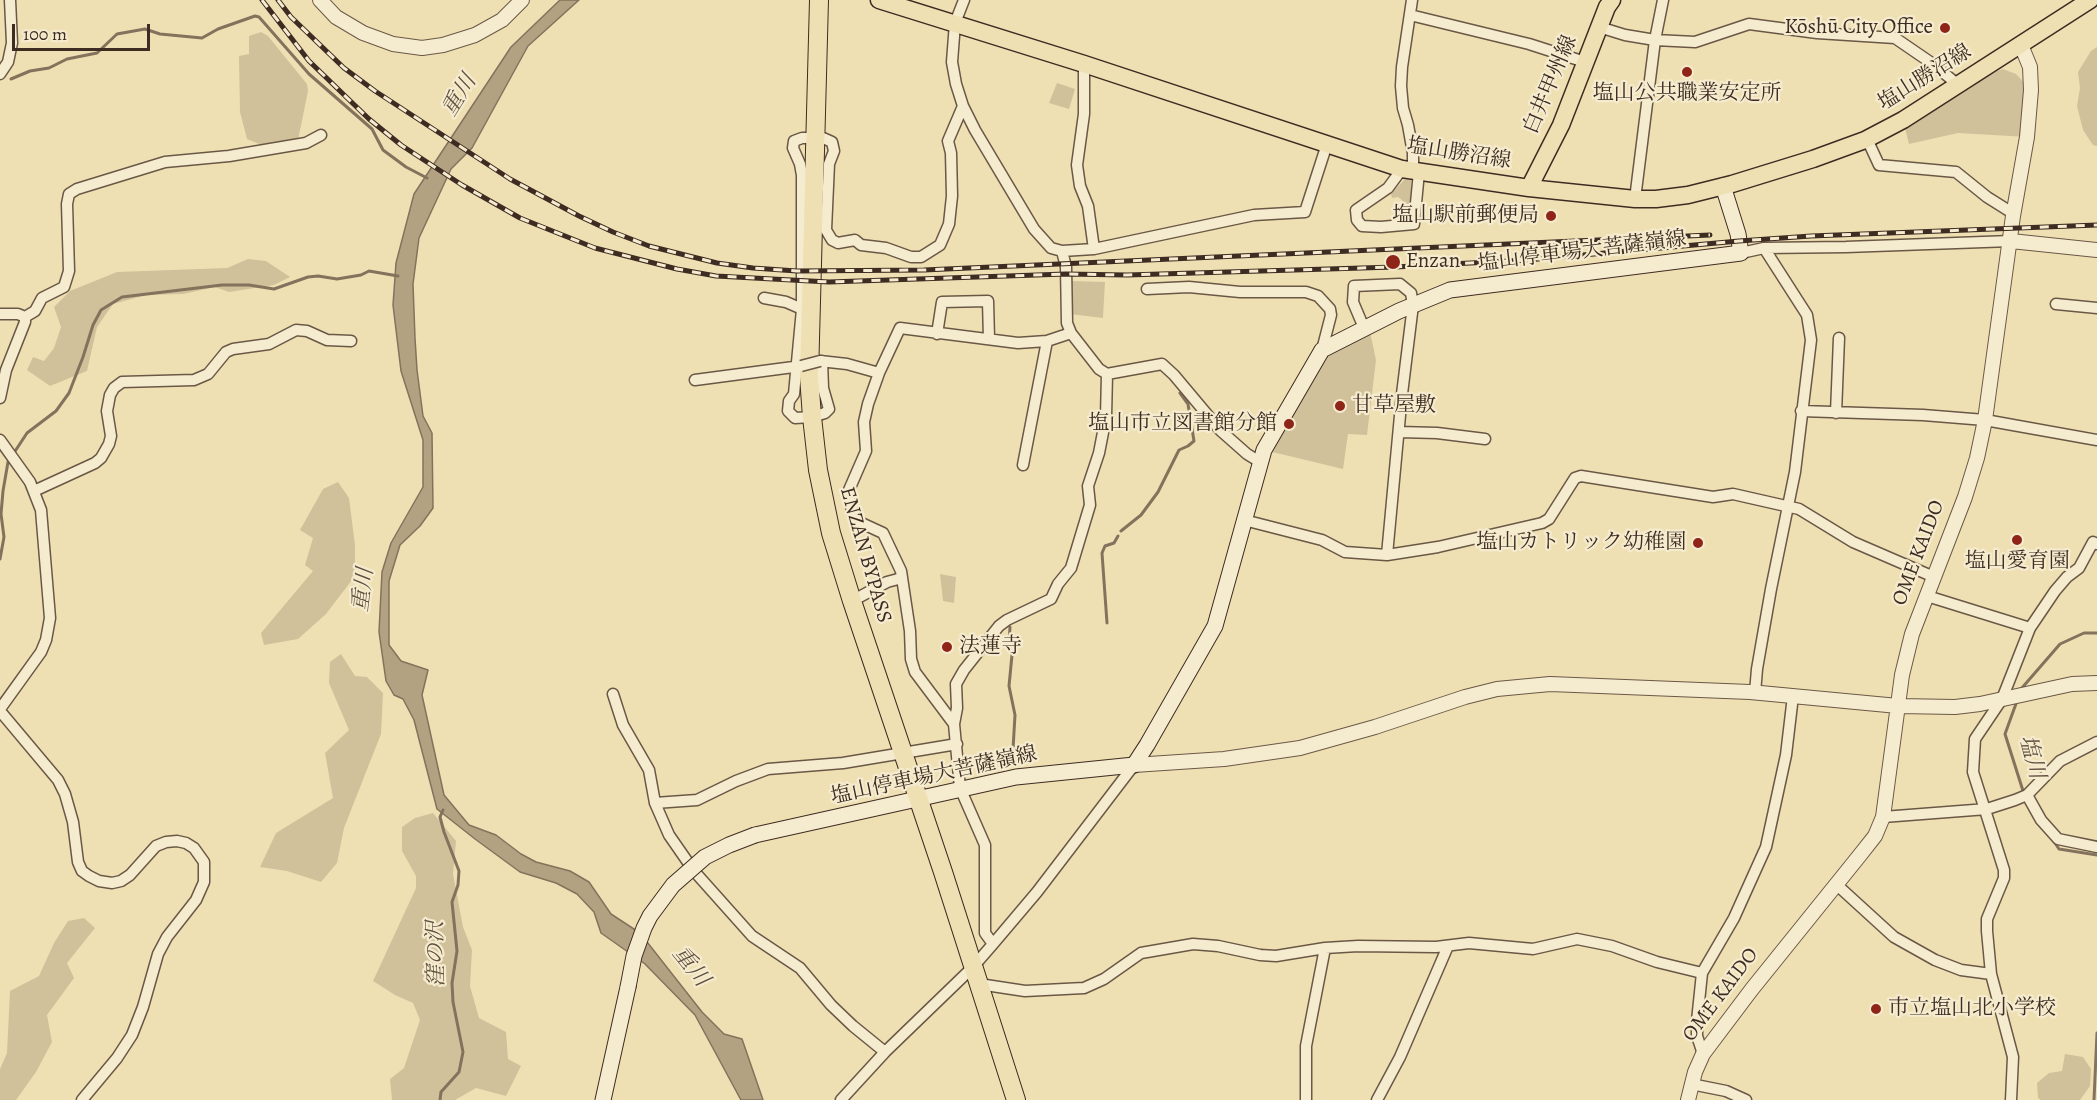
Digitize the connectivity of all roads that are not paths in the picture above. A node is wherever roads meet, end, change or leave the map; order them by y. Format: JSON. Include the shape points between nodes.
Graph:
{"nodes":[{"id":1,"x":10,"y":0,"type":"edge"},
{"id":2,"x":320,"y":0,"type":"edge"},
{"id":3,"x":522,"y":0,"type":"edge"},
{"id":4,"x":819,"y":0,"type":"edge"},
{"id":5,"x":879,"y":0,"type":"edge"},
{"id":6,"x":964,"y":0,"type":"edge"},
{"id":7,"x":1412,"y":0,"type":"edge"},
{"id":8,"x":1612,"y":0,"type":"edge"},
{"id":9,"x":1663,"y":0,"type":"edge"},
{"id":10,"x":2090,"y":0,"type":"edge"},
{"id":11,"x":1410,"y":15,"type":"junction"},
{"id":12,"x":955,"y":24,"type":"junction"},
{"id":13,"x":1599,"y":27,"type":"junction"},
{"id":14,"x":1655,"y":40,"type":"junction"},
{"id":15,"x":2021,"y":45,"type":"junction"},
{"id":16,"x":1585,"y":62,"type":"junction"},
{"id":17,"x":1084,"y":64,"type":"junction"},
{"id":18,"x":0,"y":74,"type":"edge"},
{"id":19,"x":1957,"y":84,"type":"junction"},
{"id":20,"x":963,"y":106,"type":"junction"},
{"id":21,"x":321,"y":135,"type":"dead end"},
{"id":22,"x":814,"y":138,"type":"junction"},
{"id":23,"x":1867,"y":140,"type":"junction"},
{"id":24,"x":1327,"y":144,"type":"junction"},
{"id":25,"x":1412,"y":171,"type":"junction"},
{"id":26,"x":1723,"y":186,"type":"junction"},
{"id":27,"x":1529,"y":188,"type":"junction"},
{"id":28,"x":1635,"y":199,"type":"junction"},
{"id":29,"x":2014,"y":214,"type":"junction"},
{"id":30,"x":2011,"y":241,"type":"junction"},
{"id":31,"x":1764,"y":248,"type":"junction"},
{"id":32,"x":1094,"y":249,"type":"junction"},
{"id":33,"x":2097,"y":250,"type":"edge"},
{"id":34,"x":1062,"y":252,"type":"junction"},
{"id":35,"x":1740,"y":253,"type":"junction"},
{"id":36,"x":1147,"y":290,"type":"dead end"},
{"id":37,"x":764,"y":298,"type":"dead end"},
{"id":38,"x":2056,"y":304,"type":"dead end"},
{"id":39,"x":1413,"y":305,"type":"junction"},
{"id":40,"x":2097,"y":308,"type":"edge"},
{"id":41,"x":802,"y":309,"type":"junction"},
{"id":42,"x":0,"y":314,"type":"edge"},
{"id":43,"x":25,"y":317,"type":"junction"},
{"id":44,"x":1364,"y":328,"type":"junction"},
{"id":45,"x":1071,"y":333,"type":"junction"},
{"id":46,"x":937,"y":334,"type":"junction"},
{"id":47,"x":1839,"y":338,"type":"dead end"},
{"id":48,"x":989,"y":339,"type":"junction"},
{"id":49,"x":351,"y":341,"type":"dead end"},
{"id":50,"x":1047,"y":341,"type":"junction"},
{"id":51,"x":1322,"y":350,"type":"junction"},
{"id":52,"x":821,"y":361,"type":"junction"},
{"id":53,"x":799,"y":366,"type":"junction"},
{"id":54,"x":879,"y":373,"type":"junction"},
{"id":55,"x":1107,"y":374,"type":"junction"},
{"id":56,"x":695,"y":380,"type":"dead end"},
{"id":57,"x":0,"y":398,"type":"edge"},
{"id":58,"x":1801,"y":411,"type":"junction"},
{"id":59,"x":1836,"y":413,"type":"junction"},
{"id":60,"x":812,"y":417,"type":"junction"},
{"id":61,"x":1985,"y":420,"type":"junction"},
{"id":62,"x":1399,"y":432,"type":"junction"},
{"id":63,"x":1485,"y":439,"type":"dead end"},
{"id":64,"x":0,"y":440,"type":"edge"},
{"id":65,"x":2097,"y":440,"type":"edge"},
{"id":66,"x":1260,"y":462,"type":"junction"},
{"id":67,"x":1023,"y":465,"type":"dead end"},
{"id":68,"x":34,"y":491,"type":"junction"},
{"id":69,"x":1787,"y":506,"type":"junction"},
{"id":70,"x":1244,"y":520,"type":"junction"},
{"id":71,"x":2097,"y":544,"type":"edge"},
{"id":72,"x":1387,"y":555,"type":"junction"},
{"id":73,"x":1934,"y":577,"type":"junction"},
{"id":74,"x":902,"y":578,"type":"junction"},
{"id":75,"x":1927,"y":596,"type":"junction"},
{"id":76,"x":852,"y":601,"type":"junction"},
{"id":77,"x":2030,"y":628,"type":"junction"},
{"id":78,"x":2097,"y":683,"type":"edge"},
{"id":79,"x":1755,"y":693,"type":"junction"},
{"id":80,"x":612,"y":694,"type":"dead end"},
{"id":81,"x":1793,"y":696,"type":"junction"},
{"id":82,"x":2002,"y":699,"type":"junction"},
{"id":83,"x":1898,"y":706,"type":"junction"},
{"id":84,"x":0,"y":710,"type":"edge"},
{"id":85,"x":954,"y":724,"type":"junction"},
{"id":86,"x":2097,"y":742,"type":"edge"},
{"id":87,"x":957,"y":744,"type":"junction"},
{"id":88,"x":903,"y":753,"type":"junction"},
{"id":89,"x":1134,"y":765,"type":"junction"},
{"id":90,"x":960,"y":788,"type":"junction"},
{"id":91,"x":2027,"y":795,"type":"junction"},
{"id":92,"x":918,"y":798,"type":"junction"},
{"id":93,"x":655,"y":803,"type":"junction"},
{"id":94,"x":1987,"y":809,"type":"junction"},
{"id":95,"x":1883,"y":817,"type":"junction"},
{"id":96,"x":2097,"y":848,"type":"edge"},
{"id":97,"x":1837,"y":885,"type":"junction"},
{"id":98,"x":993,"y":944,"type":"junction"},
{"id":99,"x":1448,"y":946,"type":"junction"},
{"id":100,"x":1325,"y":948,"type":"junction"},
{"id":101,"x":1702,"y":974,"type":"junction"},
{"id":102,"x":1991,"y":974,"type":"junction"},
{"id":103,"x":976,"y":975,"type":"junction"},
{"id":104,"x":885,"y":1052,"type":"junction"},
{"id":105,"x":1703,"y":1054,"type":"junction"},
{"id":106,"x":1691,"y":1084,"type":"junction"},
{"id":107,"x":82,"y":1100,"type":"edge"},
{"id":108,"x":603,"y":1100,"type":"edge"},
{"id":109,"x":841,"y":1100,"type":"edge"},
{"id":110,"x":1016,"y":1100,"type":"edge"},
{"id":111,"x":1306,"y":1100,"type":"edge"},
{"id":112,"x":1377,"y":1100,"type":"edge"},
{"id":113,"x":1688,"y":1100,"type":"edge"},
{"id":114,"x":1746,"y":1100,"type":"edge"},
{"id":115,"x":2011,"y":1100,"type":"edge"}],
"edges":[{"from":1,"to":18,"type":"street","via":[[12,43],[8,62]]},
{"from":2,"to":3,"type":"street","via":[[336,17],[363,33],[393,44],[422,48],[475,35],[502,20]]},
{"from":4,"to":22,"type":"highway","name":"ENZAN BYPASS"},
{"from":5,"to":12,"type":"main road","name":"塩山勝沼線"},
{"from":6,"to":12,"type":"street"},
{"from":7,"to":11,"type":"street"},
{"from":8,"to":13,"type":"main road","name":"白井甲州線"},
{"from":9,"to":14,"type":"street"},
{"from":10,"to":15,"type":"main road"},
{"from":11,"to":16,"type":"street"},
{"from":11,"to":25,"type":"street","via":[[1401,86],[1413,153]]},
{"from":12,"to":17,"type":"main road","name":"塩山勝沼線"},
{"from":12,"to":20,"type":"street","via":[[952,62]]},
{"from":13,"to":14,"type":"street"},
{"from":13,"to":16,"type":"main road","name":"白井甲州線"},
{"from":14,"to":19,"type":"street","via":[[1695,42],[1749,24],[1895,38]]},
{"from":14,"to":28,"type":"street"},
{"from":15,"to":19,"type":"main road","name":"塩山勝沼線"},
{"from":15,"to":29,"type":"street","name":"OME KAIDO","via":[[2030,67],[2031,90]]},
{"from":16,"to":27,"type":"main road","name":"白井甲州線","via":[[1561,126]]},
{"from":17,"to":24,"type":"main road","name":"塩山勝沼線"},
{"from":17,"to":32,"type":"street","via":[[1084,114],[1077,165]]},
{"from":19,"to":23,"type":"main road","name":"塩山勝沼線"},
{"from":20,"to":22,"type":"street","via":[[948,141],[952,196],[949,224],[940,245],[921,256],[861,245],[855,240],[832,240],[826,230],[829,164],[834,146],[830,140]]},
{"from":20,"to":34,"type":"street","via":[[1034,229],[1052,248]]},
{"from":21,"to":43,"type":"street","via":[[306,142],[229,156],[165,162],[77,189],[69,194],[67,204],[69,271],[64,287],[42,298],[35,311]]},
{"from":22,"to":41,"type":"street","via":[[793,144],[802,175]]},
{"from":22,"to":60,"type":"highway","name":"ENZAN BYPASS","via":[[809,376]]},
{"from":23,"to":26,"type":"main road","name":"塩山勝沼線"},
{"from":23,"to":29,"type":"street","via":[[1879,165],[1956,172]]},
{"from":24,"to":25,"type":"main road","name":"塩山勝沼線"},
{"from":24,"to":32,"type":"street","via":[[1305,212],[1254,215]]},
{"from":25,"to":25,"type":"street","via":[[1414,224],[1362,226],[1356,210]]},
{"from":25,"to":27,"type":"main road","name":"塩山勝沼線"},
{"from":26,"to":28,"type":"main road","name":"塩山勝沼線","via":[[1688,195]]},
{"from":26,"to":35,"type":"main road"},
{"from":27,"to":28,"type":"main road","name":"塩山勝沼線"},
{"from":29,"to":30,"type":"street","name":"OME KAIDO"},
{"from":30,"to":31,"type":"street"},
{"from":30,"to":33,"type":"street"},
{"from":30,"to":61,"type":"street","name":"OME KAIDO"},
{"from":31,"to":35,"type":"street"},
{"from":31,"to":58,"type":"street","via":[[1807,315],[1810,339]]},
{"from":32,"to":34,"type":"street"},
{"from":34,"to":45,"type":"street"},
{"from":35,"to":39,"type":"main road","name":"塩山停車場大菩薩嶺線","via":[[1450,290]]},
{"from":36,"to":51,"type":"street","via":[[1189,287],[1305,292],[1318,296],[1331,315]]},
{"from":37,"to":41,"type":"street"},
{"from":38,"to":40,"type":"street"},
{"from":39,"to":44,"type":"main road","name":"塩山停車場大菩薩嶺線"},
{"from":39,"to":44,"type":"street","via":[[1410,294],[1400,284],[1354,285],[1353,302]]},
{"from":39,"to":62,"type":"street"},
{"from":41,"to":53,"type":"street"},
{"from":42,"to":43,"type":"street"},
{"from":43,"to":57,"type":"street"},
{"from":44,"to":51,"type":"main road","name":"塩山停車場大菩薩嶺線"},
{"from":45,"to":50,"type":"street"},
{"from":45,"to":55,"type":"street"},
{"from":46,"to":48,"type":"street"},
{"from":46,"to":48,"type":"street","via":[[942,302],[988,301]]},
{"from":46,"to":54,"type":"street","via":[[900,328]]},
{"from":47,"to":59,"type":"street"},
{"from":48,"to":50,"type":"street"},
{"from":49,"to":68,"type":"street","via":[[327,340],[296,330],[269,344],[226,352],[208,374],[194,380],[122,382],[110,395],[107,411],[111,436],[101,458]]},
{"from":50,"to":67,"type":"street"},
{"from":51,"to":66,"type":"main road"},
{"from":52,"to":53,"type":"street","bridge":true},
{"from":52,"to":54,"type":"street"},
{"from":52,"to":60,"type":"street","via":[[822,388],[829,409]]},
{"from":53,"to":56,"type":"street"},
{"from":53,"to":60,"type":"street","via":[[788,411],[795,418]]},
{"from":54,"to":74,"type":"street","via":[[864,422],[866,451],[849,498],[859,522],[883,533]]},
{"from":55,"to":66,"type":"street","via":[[1162,364],[1221,431]]},
{"from":55,"to":85,"type":"street","via":[[1106,417],[1088,486],[1090,505],[1071,568],[1051,599],[999,626],[964,670],[956,684]]},
{"from":58,"to":59,"type":"street"},
{"from":58,"to":69,"type":"street"},
{"from":59,"to":61,"type":"street"},
{"from":60,"to":76,"type":"highway","name":"ENZAN BYPASS","via":[[831,532]]},
{"from":61,"to":65,"type":"street"},
{"from":61,"to":73,"type":"street","name":"OME KAIDO","via":[[1965,497]]},
{"from":62,"to":63,"type":"street"},
{"from":62,"to":72,"type":"street"},
{"from":64,"to":68,"type":"street"},
{"from":66,"to":70,"type":"main road"},
{"from":68,"to":84,"type":"street","via":[[43,525],[50,618],[46,640],[33,666]]},
{"from":69,"to":72,"type":"street","via":[[1733,494],[1713,497],[1581,476],[1575,478],[1550,519],[1542,523]]},
{"from":69,"to":73,"type":"street","via":[[1799,509],[1853,542]]},
{"from":69,"to":79,"type":"street"},
{"from":70,"to":72,"type":"street","via":[[1323,540],[1345,552]]},
{"from":70,"to":89,"type":"main road","via":[[1215,626]]},
{"from":71,"to":77,"type":"street","via":[[2093,543],[2079,568],[2067,576]]},
{"from":73,"to":75,"type":"street","name":"OME KAIDO"},
{"from":74,"to":76,"type":"street"},
{"from":74,"to":85,"type":"street","via":[[910,659],[915,672]]},
{"from":75,"to":77,"type":"street"},
{"from":75,"to":83,"type":"street","name":"OME KAIDO","via":[[1912,634]]},
{"from":76,"to":88,"type":"highway","name":"ENZAN BYPASS"},
{"from":77,"to":82,"type":"street"},
{"from":78,"to":82,"type":"street","via":[[2072,684]]},
{"from":79,"to":81,"type":"street"},
{"from":79,"to":89,"type":"street","via":[[1550,684],[1497,689],[1300,748],[1224,759]]},
{"from":80,"to":93,"type":"street","via":[[623,726],[649,770]]},
{"from":81,"to":83,"type":"street"},
{"from":81,"to":101,"type":"street","via":[[1786,755],[1766,847],[1734,918]]},
{"from":82,"to":83,"type":"street","via":[[1955,707]]},
{"from":82,"to":94,"type":"street","via":[[1975,739],[1973,772]]},
{"from":83,"to":95,"type":"street","name":"OME KAIDO"},
{"from":84,"to":107,"type":"street","via":[[58,780],[73,822],[82,871],[99,881],[121,881],[156,846],[177,841],[194,848],[204,862],[204,882],[196,900],[166,937],[132,1035]]},
{"from":85,"to":87,"type":"street"},
{"from":86,"to":91,"type":"street","via":[[2060,761]]},
{"from":87,"to":88,"type":"street"},
{"from":87,"to":90,"type":"street"},
{"from":88,"to":92,"type":"highway","name":"ENZAN BYPASS"},
{"from":88,"to":93,"type":"street","via":[[768,770],[697,800]]},
{"from":89,"to":90,"type":"main road","name":"塩山停車場大菩薩嶺線","via":[[1016,777]]},
{"from":89,"to":98,"type":"street"},
{"from":90,"to":92,"type":"main road","name":"塩山停車場大菩薩嶺線"},
{"from":90,"to":98,"type":"street","via":[[985,845],[985,933]]},
{"from":91,"to":94,"type":"street"},
{"from":91,"to":96,"type":"street","via":[[2058,839]]},
{"from":92,"to":103,"type":"highway","name":"ENZAN BYPASS"},
{"from":92,"to":108,"type":"main road","name":"塩山停車場大菩薩嶺線","bridge":true,"via":[[755,835],[705,857],[673,885],[650,916],[634,956]]},
{"from":93,"to":104,"type":"street","via":[[669,835],[694,871],[752,936],[800,968],[838,1012]]},
{"from":94,"to":95,"type":"street"},
{"from":94,"to":102,"type":"street","via":[[2004,870],[1987,919]]},
{"from":95,"to":97,"type":"street","name":"OME KAIDO","via":[[1875,836]]},
{"from":97,"to":102,"type":"street","via":[[1894,937],[1961,970]]},
{"from":97,"to":105,"type":"street","name":"OME KAIDO"},
{"from":98,"to":103,"type":"street"},
{"from":99,"to":100,"type":"street"},
{"from":99,"to":101,"type":"street","via":[[1469,943],[1533,949],[1577,939]]},
{"from":99,"to":112,"type":"street"},
{"from":100,"to":103,"type":"street","via":[[1276,956],[1193,944],[1141,953],[1084,988],[1024,991]]},
{"from":100,"to":111,"type":"street","via":[[1306,1046]]},
{"from":101,"to":105,"type":"street","via":[[1697,1036]]},
{"from":102,"to":115,"type":"street","via":[[2013,1057]]},
{"from":103,"to":104,"type":"street"},
{"from":103,"to":110,"type":"highway","name":"ENZAN BYPASS"},
{"from":104,"to":109,"type":"street"},
{"from":105,"to":106,"type":"street","name":"OME KAIDO"},
{"from":106,"to":113,"type":"street","name":"OME KAIDO"},
{"from":106,"to":114,"type":"street","via":[[1726,1091]]}]}
